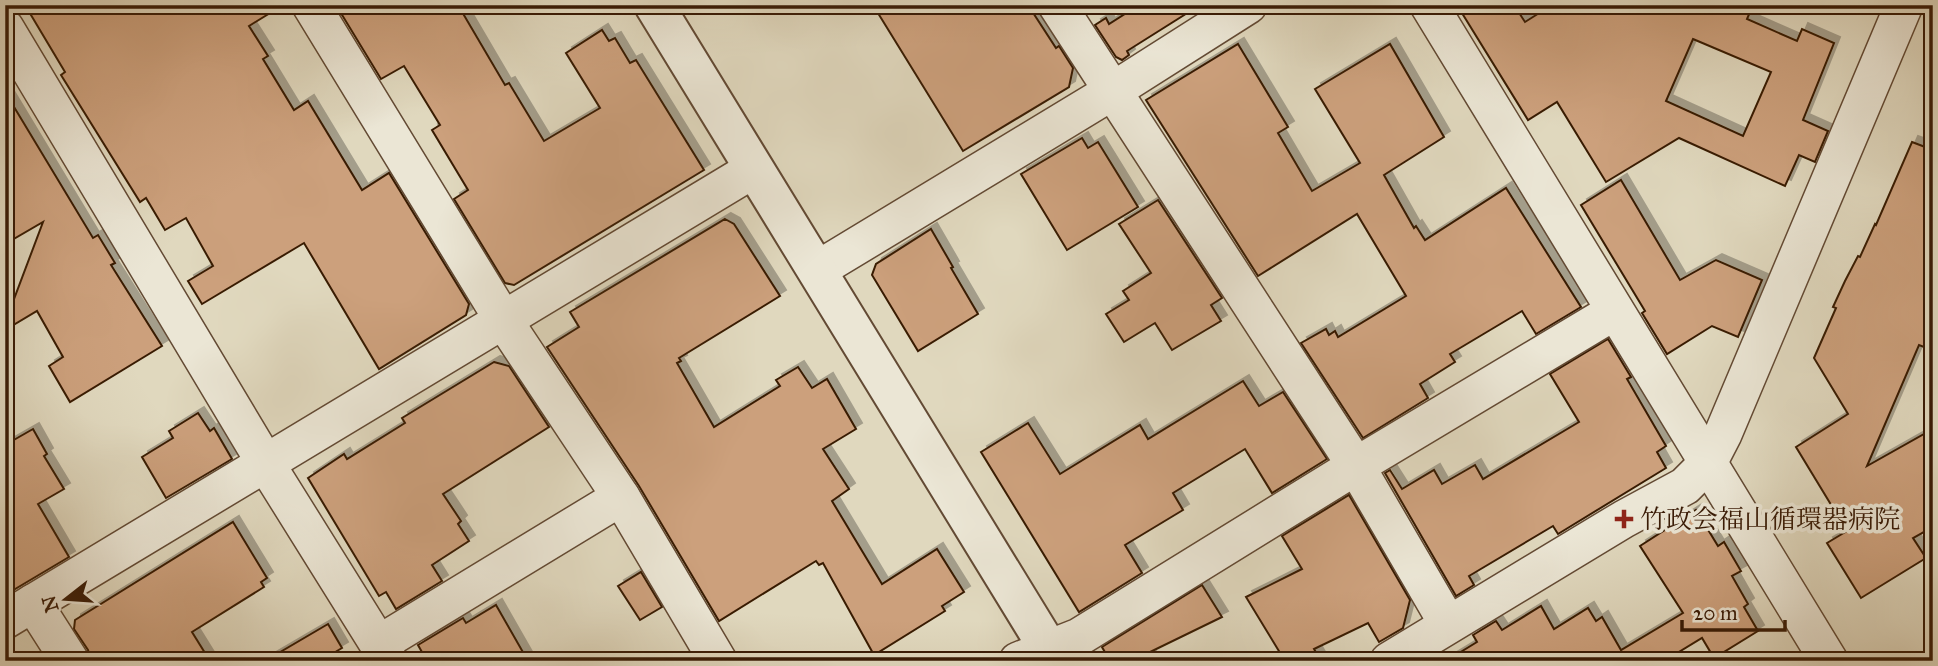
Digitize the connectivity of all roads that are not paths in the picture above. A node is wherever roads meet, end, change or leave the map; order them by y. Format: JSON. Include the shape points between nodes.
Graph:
{"nodes":[{"id":1,"x":311,"y":5,"type":"edge"},
{"id":2,"x":654,"y":5,"type":"edge"},
{"id":3,"x":1057,"y":5,"type":"edge"},
{"id":4,"x":1248,"y":5,"type":"edge"},
{"id":5,"x":1429,"y":5,"type":"edge"},
{"id":6,"x":1904,"y":5,"type":"edge"},
{"id":7,"x":5,"y":28,"type":"edge"},
{"id":8,"x":1111,"y":92,"type":"junction"},
{"id":9,"x":754,"y":169,"type":"junction"},
{"id":10,"x":817,"y":270,"type":"junction"},
{"id":11,"x":1615,"y":311,"type":"junction"},
{"id":12,"x":504,"y":321,"type":"junction"},
{"id":13,"x":1708,"y":463,"type":"junction"},
{"id":14,"x":266,"y":464,"type":"junction"},
{"id":15,"x":1356,"y":466,"type":"junction"},
{"id":16,"x":621,"y":497,"type":"junction"},
{"id":17,"x":19,"y":612,"type":"edge"},
{"id":18,"x":1448,"y":624,"type":"junction"},
{"id":19,"x":384,"y":652,"type":"edge"},
{"id":20,"x":1041,"y":657,"type":"edge"},
{"id":21,"x":70,"y":661,"type":"edge"},
{"id":22,"x":718,"y":661,"type":"edge"},
{"id":23,"x":1389,"y":661,"type":"edge"},
{"id":24,"x":1829,"y":661,"type":"edge"}],
"edges":[{"from":1,"to":12,"type":"street"},
{"from":2,"to":9,"type":"street"},
{"from":3,"to":8,"type":"street"},
{"from":4,"to":8,"type":"street"},
{"from":5,"to":11,"type":"street"},
{"from":6,"to":13,"type":"street"},
{"from":7,"to":14,"type":"street"},
{"from":8,"to":10,"type":"street"},
{"from":8,"to":15,"type":"street"},
{"from":9,"to":10,"type":"street"},
{"from":9,"to":12,"type":"street"},
{"from":10,"to":20,"type":"street"},
{"from":11,"to":13,"type":"street"},
{"from":11,"to":15,"type":"street"},
{"from":12,"to":14,"type":"street"},
{"from":12,"to":16,"type":"street"},
{"from":13,"to":18,"type":"street","via":[[1685,486]]},
{"from":13,"to":24,"type":"street"},
{"from":14,"to":17,"type":"street"},
{"from":14,"to":19,"type":"street"},
{"from":15,"to":18,"type":"street"},
{"from":15,"to":20,"type":"street"},
{"from":16,"to":19,"type":"street"},
{"from":16,"to":22,"type":"street"},
{"from":17,"to":21,"type":"street"},
{"from":18,"to":23,"type":"street"}]}
